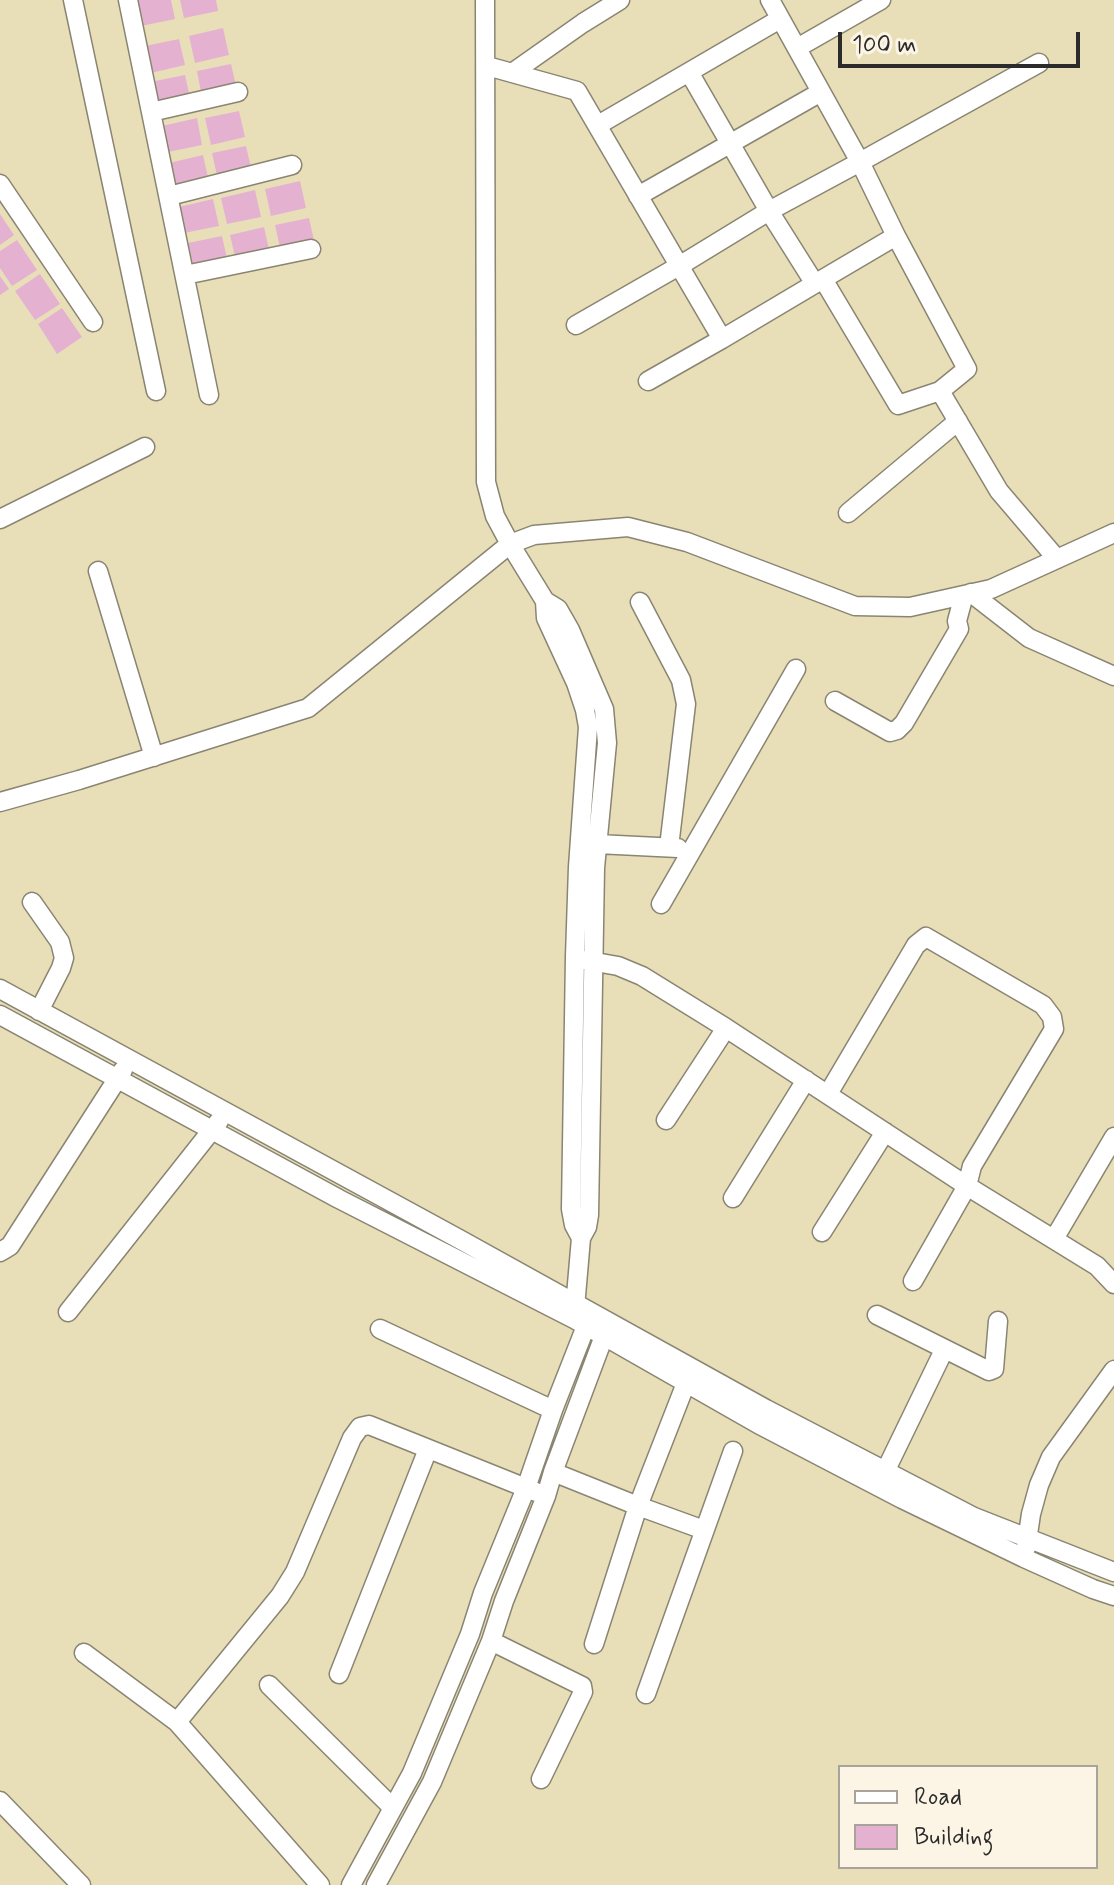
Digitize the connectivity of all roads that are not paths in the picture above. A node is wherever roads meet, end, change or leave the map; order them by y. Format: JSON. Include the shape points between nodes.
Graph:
{"nodes":[{"id":1,"x":73,"y":0,"type":"edge"},
{"id":2,"x":128,"y":0,"type":"edge"},
{"id":3,"x":485,"y":0,"type":"edge"},
{"id":4,"x":620,"y":0,"type":"edge"},
{"id":5,"x":770,"y":0,"type":"edge"},
{"id":6,"x":881,"y":0,"type":"edge"},
{"id":7,"x":780,"y":19,"type":"junction"},
{"id":8,"x":797,"y":48,"type":"junction"},
{"id":9,"x":1039,"y":63,"type":"dead end"},
{"id":10,"x":487,"y":66,"type":"junction"},
{"id":11,"x":689,"y":72,"type":"junction"},
{"id":12,"x":512,"y":73,"type":"junction"},
{"id":13,"x":238,"y":92,"type":"dead end"},
{"id":14,"x":821,"y":92,"type":"junction"},
{"id":15,"x":151,"y":112,"type":"junction"},
{"id":16,"x":598,"y":125,"type":"junction"},
{"id":17,"x":729,"y":142,"type":"junction"},
{"id":18,"x":860,"y":162,"type":"junction"},
{"id":19,"x":292,"y":165,"type":"dead end"},
{"id":20,"x":0,"y":184,"type":"edge"},
{"id":21,"x":169,"y":196,"type":"junction"},
{"id":22,"x":638,"y":196,"type":"junction"},
{"id":23,"x":769,"y":211,"type":"junction"},
{"id":24,"x":896,"y":236,"type":"junction"},
{"id":25,"x":311,"y":249,"type":"dead end"},
{"id":26,"x":679,"y":266,"type":"junction"},
{"id":27,"x":185,"y":275,"type":"junction"},
{"id":28,"x":819,"y":282,"type":"junction"},
{"id":29,"x":93,"y":322,"type":"dead end"},
{"id":30,"x":576,"y":325,"type":"dead end"},
{"id":31,"x":722,"y":339,"type":"junction"},
{"id":32,"x":648,"y":381,"type":"dead end"},
{"id":33,"x":156,"y":391,"type":"dead end"},
{"id":34,"x":940,"y":391,"type":"junction"},
{"id":35,"x":209,"y":395,"type":"dead end"},
{"id":36,"x":958,"y":421,"type":"junction"},
{"id":37,"x":145,"y":447,"type":"dead end"},
{"id":38,"x":848,"y":513,"type":"dead end"},
{"id":39,"x":0,"y":519,"type":"edge"},
{"id":40,"x":1114,"y":533,"type":"edge"},
{"id":41,"x":510,"y":544,"type":"junction"},
{"id":42,"x":1057,"y":559,"type":"junction"},
{"id":43,"x":98,"y":571,"type":"dead end"},
{"id":44,"x":968,"y":594,"type":"junction"},
{"id":45,"x":545,"y":601,"type":"junction"},
{"id":46,"x":640,"y":602,"type":"dead end"},
{"id":47,"x":796,"y":669,"type":"dead end"},
{"id":48,"x":1114,"y":676,"type":"edge"},
{"id":49,"x":835,"y":701,"type":"dead end"},
{"id":50,"x":154,"y":757,"type":"junction"},
{"id":51,"x":1,"y":800,"type":"edge"},
{"id":52,"x":597,"y":844,"type":"junction"},
{"id":53,"x":669,"y":847,"type":"junction"},
{"id":54,"x":693,"y":848,"type":"junction"},
{"id":55,"x":32,"y":902,"type":"dead end"},
{"id":56,"x":661,"y":904,"type":"dead end"},
{"id":57,"x":584,"y":960,"type":"junction"},
{"id":58,"x":0,"y":989,"type":"edge"},
{"id":59,"x":39,"y":1011,"type":"junction"},
{"id":60,"x":0,"y":1015,"type":"edge"},
{"id":61,"x":726,"y":1028,"type":"junction"},
{"id":62,"x":129,"y":1061,"type":"junction"},
{"id":63,"x":117,"y":1080,"type":"junction"},
{"id":64,"x":806,"y":1080,"type":"junction"},
{"id":65,"x":828,"y":1094,"type":"junction"},
{"id":66,"x":226,"y":1112,"type":"junction"},
{"id":67,"x":666,"y":1120,"type":"dead end"},
{"id":68,"x":212,"y":1130,"type":"junction"},
{"id":69,"x":885,"y":1132,"type":"junction"},
{"id":70,"x":1114,"y":1137,"type":"edge"},
{"id":71,"x":967,"y":1186,"type":"junction"},
{"id":72,"x":733,"y":1198,"type":"dead end"},
{"id":73,"x":822,"y":1232,"type":"dead end"},
{"id":74,"x":1054,"y":1239,"type":"junction"},
{"id":75,"x":0,"y":1252,"type":"edge"},
{"id":76,"x":913,"y":1281,"type":"dead end"},
{"id":77,"x":1114,"y":1284,"type":"edge"},
{"id":78,"x":68,"y":1312,"type":"dead end"},
{"id":79,"x":877,"y":1315,"type":"dead end"},
{"id":80,"x":579,"y":1316,"type":"junction"},
{"id":81,"x":998,"y":1321,"type":"dead end"},
{"id":82,"x":380,"y":1329,"type":"dead end"},
{"id":83,"x":604,"y":1336,"type":"junction"},
{"id":84,"x":944,"y":1350,"type":"junction"},
{"id":85,"x":1114,"y":1370,"type":"edge"},
{"id":86,"x":686,"y":1383,"type":"junction"},
{"id":87,"x":553,"y":1410,"type":"junction"},
{"id":88,"x":428,"y":1449,"type":"junction"},
{"id":89,"x":733,"y":1451,"type":"dead end"},
{"id":90,"x":553,"y":1472,"type":"junction"},
{"id":91,"x":882,"y":1478,"type":"junction"},
{"id":92,"x":526,"y":1488,"type":"junction"},
{"id":93,"x":546,"y":1496,"type":"junction"},
{"id":94,"x":638,"y":1506,"type":"junction"},
{"id":95,"x":704,"y":1530,"type":"junction"},
{"id":96,"x":1028,"y":1539,"type":"junction"},
{"id":97,"x":1024,"y":1558,"type":"junction"},
{"id":98,"x":1112,"y":1568,"type":"edge"},
{"id":99,"x":1093,"y":1589,"type":"junction"},
{"id":100,"x":1114,"y":1596,"type":"edge"},
{"id":101,"x":491,"y":1641,"type":"junction"},
{"id":102,"x":594,"y":1644,"type":"dead end"},
{"id":103,"x":84,"y":1653,"type":"dead end"},
{"id":104,"x":339,"y":1674,"type":"dead end"},
{"id":105,"x":269,"y":1685,"type":"dead end"},
{"id":106,"x":646,"y":1694,"type":"dead end"},
{"id":107,"x":177,"y":1722,"type":"junction"},
{"id":108,"x":541,"y":1779,"type":"dead end"},
{"id":109,"x":405,"y":1786,"type":"junction"},
{"id":110,"x":424,"y":1797,"type":"junction"},
{"id":111,"x":0,"y":1801,"type":"edge"},
{"id":112,"x":393,"y":1808,"type":"junction"},
{"id":113,"x":81,"y":1885,"type":"edge"},
{"id":114,"x":320,"y":1885,"type":"edge"},
{"id":115,"x":351,"y":1885,"type":"edge"},
{"id":116,"x":376,"y":1885,"type":"edge"}],
"edges":[{"from":1,"to":33,"type":"street"},
{"from":2,"to":15,"type":"street"},
{"from":3,"to":10,"type":"street"},
{"from":4,"to":12,"type":"street"},
{"from":5,"to":7,"type":"street"},
{"from":6,"to":8,"type":"street"},
{"from":7,"to":8,"type":"street"},
{"from":7,"to":11,"type":"street"},
{"from":8,"to":14,"type":"street"},
{"from":9,"to":18,"type":"street"},
{"from":10,"to":12,"type":"street"},
{"from":10,"to":41,"type":"street","via":[[486,482]]},
{"from":11,"to":16,"type":"street"},
{"from":11,"to":17,"type":"street"},
{"from":12,"to":16,"type":"street","via":[[577,91]]},
{"from":13,"to":15,"type":"street"},
{"from":14,"to":17,"type":"street"},
{"from":14,"to":18,"type":"street"},
{"from":15,"to":21,"type":"street"},
{"from":16,"to":22,"type":"street"},
{"from":17,"to":22,"type":"street"},
{"from":17,"to":23,"type":"street"},
{"from":18,"to":23,"type":"street"},
{"from":18,"to":24,"type":"street"},
{"from":19,"to":21,"type":"street"},
{"from":20,"to":29,"type":"street"},
{"from":21,"to":27,"type":"street"},
{"from":22,"to":26,"type":"street"},
{"from":23,"to":26,"type":"street"},
{"from":23,"to":28,"type":"street"},
{"from":24,"to":28,"type":"street"},
{"from":24,"to":34,"type":"street","via":[[967,369]]},
{"from":25,"to":27,"type":"street"},
{"from":26,"to":30,"type":"street"},
{"from":26,"to":31,"type":"street"},
{"from":27,"to":35,"type":"street"},
{"from":28,"to":31,"type":"street"},
{"from":28,"to":34,"type":"street","via":[[898,405]]},
{"from":31,"to":32,"type":"street"},
{"from":34,"to":36,"type":"street"},
{"from":36,"to":38,"type":"street"},
{"from":36,"to":42,"type":"street","via":[[999,491]]},
{"from":37,"to":39,"type":"street"},
{"from":40,"to":42,"type":"street"},
{"from":41,"to":44,"type":"street","via":[[534,535],[628,527],[687,542],[855,606],[910,607]]},
{"from":41,"to":45,"type":"street"},
{"from":41,"to":50,"type":"street","via":[[308,708]]},
{"from":42,"to":44,"type":"street"},
{"from":43,"to":50,"type":"street"},
{"from":44,"to":48,"type":"street","via":[[1029,638]]},
{"from":44,"to":49,"type":"street","via":[[959,629],[897,730],[890,732]]},
{"from":45,"to":52,"type":"street","via":[[558,609],[570,630],[604,709],[607,743]]},
{"from":45,"to":57,"type":"street","via":[[546,618],[576,683],[588,727],[578,867]]},
{"from":46,"to":53,"type":"street","via":[[681,680],[686,704]]},
{"from":47,"to":54,"type":"street"},
{"from":50,"to":51,"type":"street"},
{"from":52,"to":53,"type":"street"},
{"from":52,"to":57,"type":"street"},
{"from":53,"to":54,"type":"street"},
{"from":54,"to":56,"type":"street"},
{"from":55,"to":59,"type":"street","via":[[60,942],[64,958]]},
{"from":57,"to":61,"type":"street","via":[[642,976]]},
{"from":57,"to":80,"type":"street","via":[[589,1215],[581,1238]]},
{"from":58,"to":59,"type":"street"},
{"from":59,"to":62,"type":"street"},
{"from":60,"to":63,"type":"street"},
{"from":61,"to":64,"type":"street"},
{"from":61,"to":67,"type":"street"},
{"from":62,"to":63,"type":"street"},
{"from":62,"to":66,"type":"street"},
{"from":63,"to":68,"type":"street"},
{"from":63,"to":75,"type":"street","via":[[10,1246]]},
{"from":64,"to":65,"type":"street"},
{"from":64,"to":72,"type":"street"},
{"from":65,"to":69,"type":"street"},
{"from":65,"to":71,"type":"street","via":[[916,945],[926,937],[1043,1005],[1054,1029],[972,1166]]},
{"from":66,"to":68,"type":"street"},
{"from":66,"to":80,"type":"street"},
{"from":68,"to":78,"type":"street"},
{"from":68,"to":80,"type":"street","via":[[339,1199]]},
{"from":69,"to":71,"type":"street"},
{"from":69,"to":73,"type":"street"},
{"from":70,"to":74,"type":"street"},
{"from":71,"to":74,"type":"street"},
{"from":71,"to":76,"type":"street"},
{"from":74,"to":77,"type":"street","via":[[1097,1266]]},
{"from":79,"to":84,"type":"street"},
{"from":80,"to":83,"type":"street"},
{"from":80,"to":87,"type":"street"},
{"from":80,"to":91,"type":"street","via":[[766,1409]]},
{"from":81,"to":84,"type":"street","via":[[993,1371]]},
{"from":82,"to":87,"type":"street"},
{"from":83,"to":86,"type":"street"},
{"from":83,"to":90,"type":"street"},
{"from":84,"to":91,"type":"street"},
{"from":85,"to":96,"type":"street","via":[[1051,1457]]},
{"from":86,"to":91,"type":"street","via":[[758,1424]]},
{"from":86,"to":94,"type":"street"},
{"from":87,"to":92,"type":"street"},
{"from":88,"to":92,"type":"street"},
{"from":88,"to":104,"type":"street"},
{"from":88,"to":107,"type":"street","via":[[369,1425],[360,1427],[295,1572]]},
{"from":89,"to":95,"type":"street"},
{"from":90,"to":93,"type":"street"},
{"from":90,"to":94,"type":"street"},
{"from":91,"to":96,"type":"street"},
{"from":91,"to":97,"type":"street"},
{"from":92,"to":93,"type":"street"},
{"from":92,"to":109,"type":"street"},
{"from":93,"to":101,"type":"street"},
{"from":94,"to":95,"type":"street"},
{"from":94,"to":102,"type":"street"},
{"from":95,"to":106,"type":"street"},
{"from":96,"to":97,"type":"street"},
{"from":96,"to":98,"type":"street"},
{"from":97,"to":99,"type":"street"},
{"from":98,"to":99,"type":"street"},
{"from":99,"to":100,"type":"street"},
{"from":101,"to":108,"type":"street","via":[[582,1686]]},
{"from":101,"to":110,"type":"street"},
{"from":103,"to":107,"type":"street"},
{"from":105,"to":112,"type":"street"},
{"from":107,"to":114,"type":"street"},
{"from":109,"to":110,"type":"street"},
{"from":109,"to":112,"type":"street"},
{"from":110,"to":116,"type":"street"},
{"from":111,"to":113,"type":"street"},
{"from":112,"to":115,"type":"street"}]}
